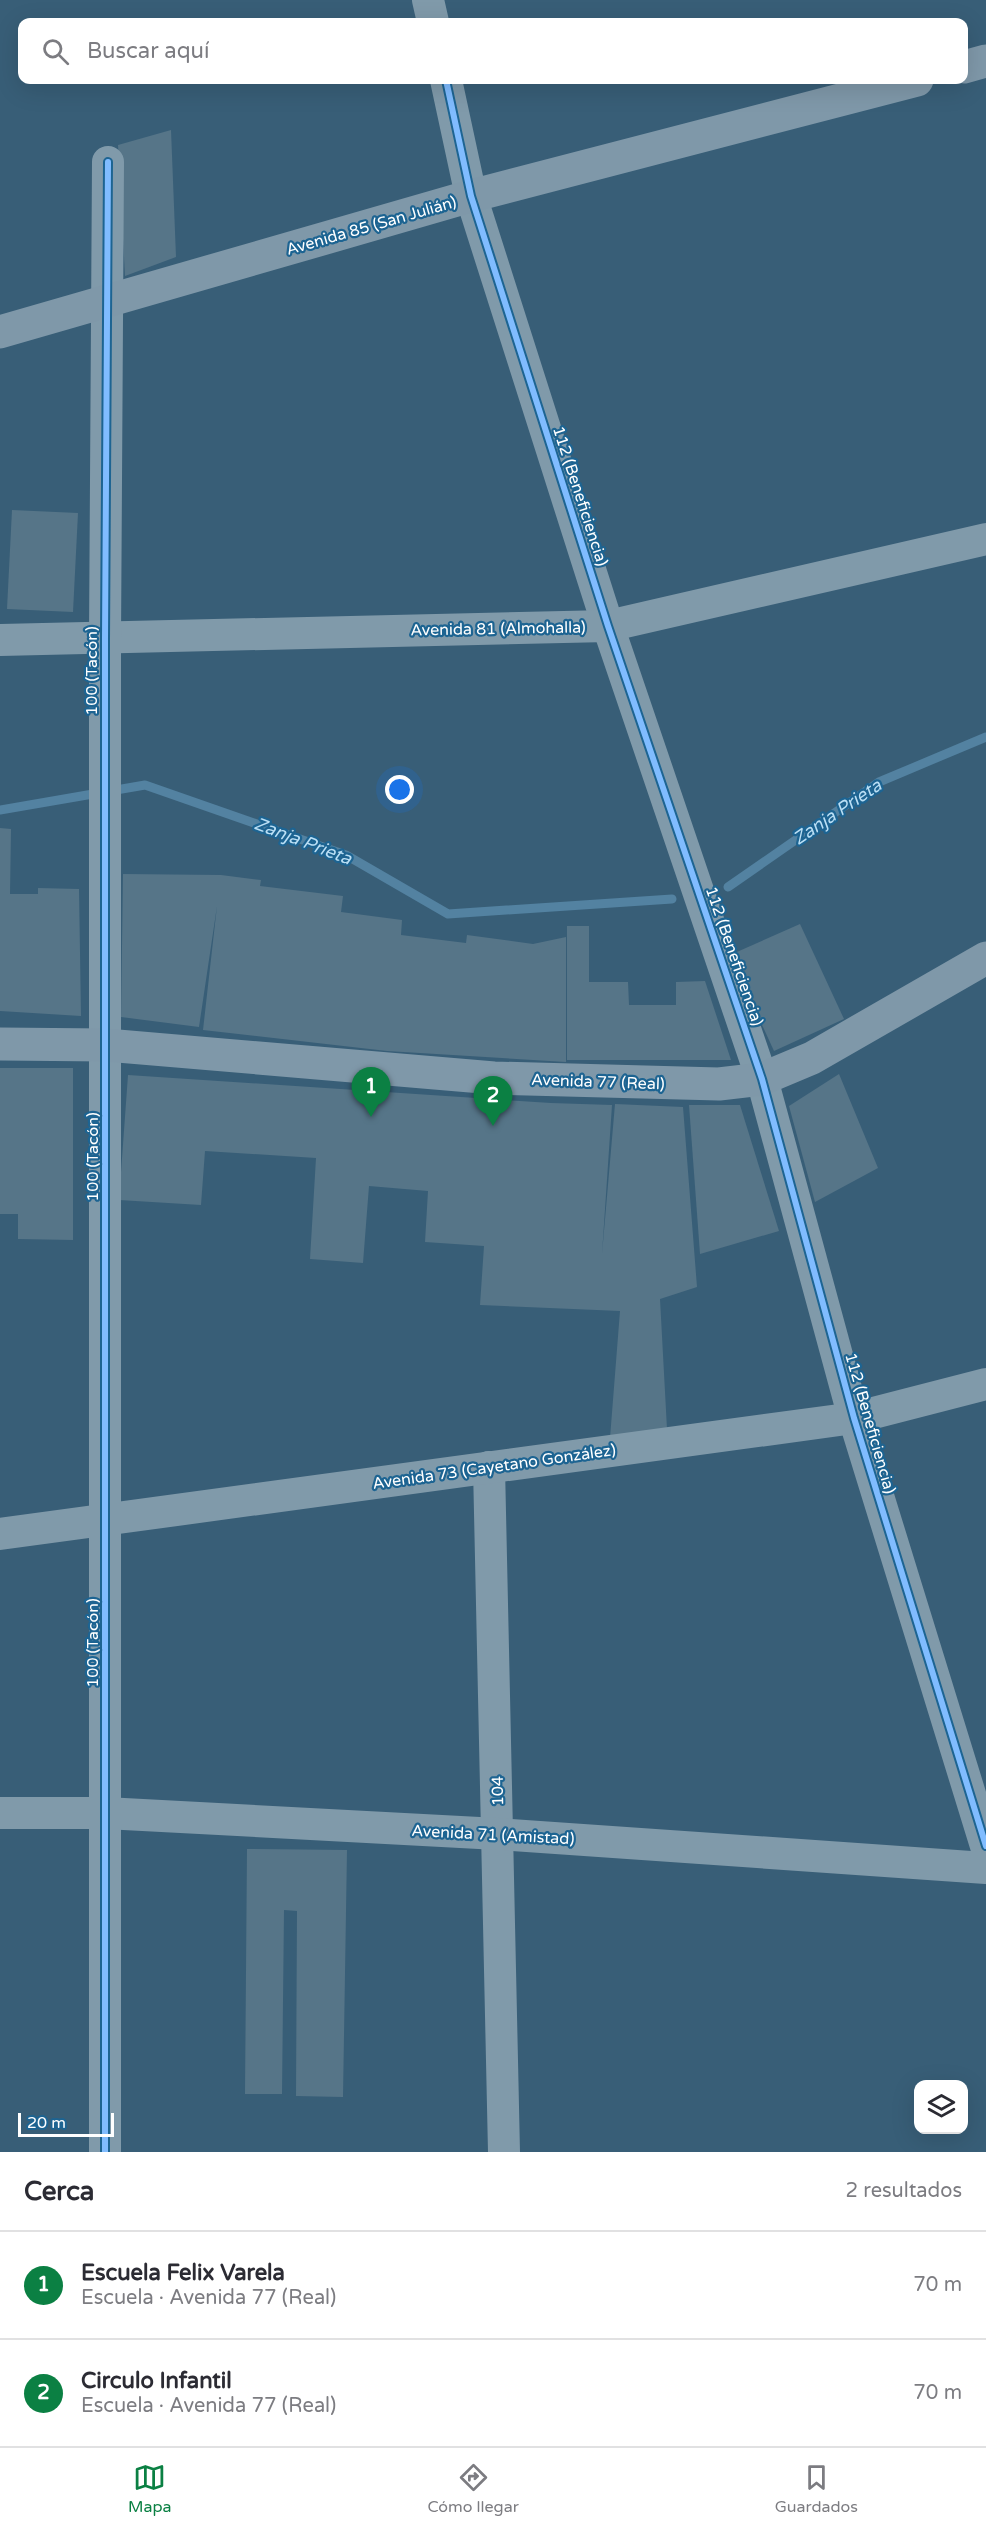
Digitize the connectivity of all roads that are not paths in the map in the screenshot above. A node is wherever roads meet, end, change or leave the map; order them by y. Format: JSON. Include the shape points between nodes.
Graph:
{"nodes":[{"id":1,"x":428,"y":0,"type":"edge"},
{"id":2,"x":432,"y":18,"type":"edge"},
{"id":3,"x":986,"y":62,"type":"edge"},
{"id":4,"x":968,"y":66,"type":"edge"},
{"id":5,"x":447,"y":84,"type":"edge"},
{"id":6,"x":902,"y":84,"type":"edge"},
{"id":7,"x":108,"y":162,"type":"dead end"},
{"id":8,"x":471,"y":196,"type":"junction"},
{"id":9,"x":107,"y":303,"type":"junction"},
{"id":10,"x":0,"y":332,"type":"edge"},
{"id":11,"x":986,"y":539,"type":"edge"},
{"id":12,"x":608,"y":626,"type":"junction"},
{"id":13,"x":105,"y":639,"type":"junction"},
{"id":14,"x":0,"y":640,"type":"edge"},
{"id":15,"x":986,"y":958,"type":"edge"},
{"id":16,"x":0,"y":1044,"type":"edge"},
{"id":17,"x":106,"y":1045,"type":"junction"},
{"id":18,"x":762,"y":1079,"type":"junction"},
{"id":19,"x":986,"y":1384,"type":"edge"},
{"id":20,"x":854,"y":1418,"type":"junction"},
{"id":21,"x":489,"y":1467,"type":"junction"},
{"id":22,"x":105,"y":1519,"type":"junction"},
{"id":23,"x":0,"y":1534,"type":"edge"},
{"id":24,"x":0,"y":1813,"type":"edge"},
{"id":25,"x":105,"y":1813,"type":"junction"},
{"id":26,"x":498,"y":1834,"type":"junction"},
{"id":27,"x":986,"y":1846,"type":"edge"},
{"id":28,"x":986,"y":1868,"type":"edge"},
{"id":29,"x":105,"y":2152,"type":"edge"},
{"id":30,"x":504,"y":2152,"type":"edge"}],
"edges":[{"from":1,"to":2,"type":"street"},
{"from":3,"to":4,"type":"main road"},
{"from":5,"to":8,"type":"street","name":"112 (Beneficiencia)"},
{"from":6,"to":8,"type":"main road","name":"Avenida 85 (San Julián)"},
{"from":7,"to":9,"type":"street","name":"100 (Tacón)"},
{"from":8,"to":9,"type":"main road","name":"Avenida 85 (San Julián)"},
{"from":8,"to":12,"type":"street","name":"112 (Beneficiencia)"},
{"from":9,"to":10,"type":"main road","name":"Avenida 85 (San Julián)"},
{"from":9,"to":13,"type":"street","name":"100 (Tacón)"},
{"from":11,"to":12,"type":"street","name":"Avenida 81 (Almohalla)"},
{"from":12,"to":13,"type":"street","name":"Avenida 81 (Almohalla)"},
{"from":12,"to":18,"type":"street","name":"112 (Beneficiencia)"},
{"from":13,"to":14,"type":"street","name":"Avenida 81 (Almohalla)"},
{"from":13,"to":17,"type":"street","name":"100 (Tacón)"},
{"from":15,"to":18,"type":"main road","name":"Avenida 77 (Real)","via":[[812,1058]]},
{"from":16,"to":17,"type":"main road","name":"Avenida 77 (Real)"},
{"from":17,"to":18,"type":"main road","name":"Avenida 77 (Real)","via":[[494,1078],[719,1084]]},
{"from":17,"to":22,"type":"street","name":"100 (Tacón)"},
{"from":18,"to":20,"type":"street","name":"112 (Beneficiencia)"},
{"from":19,"to":20,"type":"street","name":"Avenida 73 (Cayetano González)"},
{"from":20,"to":21,"type":"street","name":"Avenida 73 (Cayetano González)"},
{"from":20,"to":27,"type":"street","name":"112 (Beneficiencia)"},
{"from":21,"to":22,"type":"street","name":"Avenida 73 (Cayetano González)"},
{"from":21,"to":26,"type":"street","name":"104"},
{"from":22,"to":23,"type":"street","name":"Avenida 73 (Cayetano González)"},
{"from":22,"to":25,"type":"street","name":"100 (Tacón)"},
{"from":24,"to":25,"type":"street","name":"Avenida 71 (Amistad)"},
{"from":25,"to":26,"type":"street","name":"Avenida 71 (Amistad)"},
{"from":25,"to":29,"type":"street","name":"100 (Tacón)"},
{"from":26,"to":28,"type":"street","name":"Avenida 71 (Amistad)"},
{"from":26,"to":30,"type":"street","name":"104"}]}
